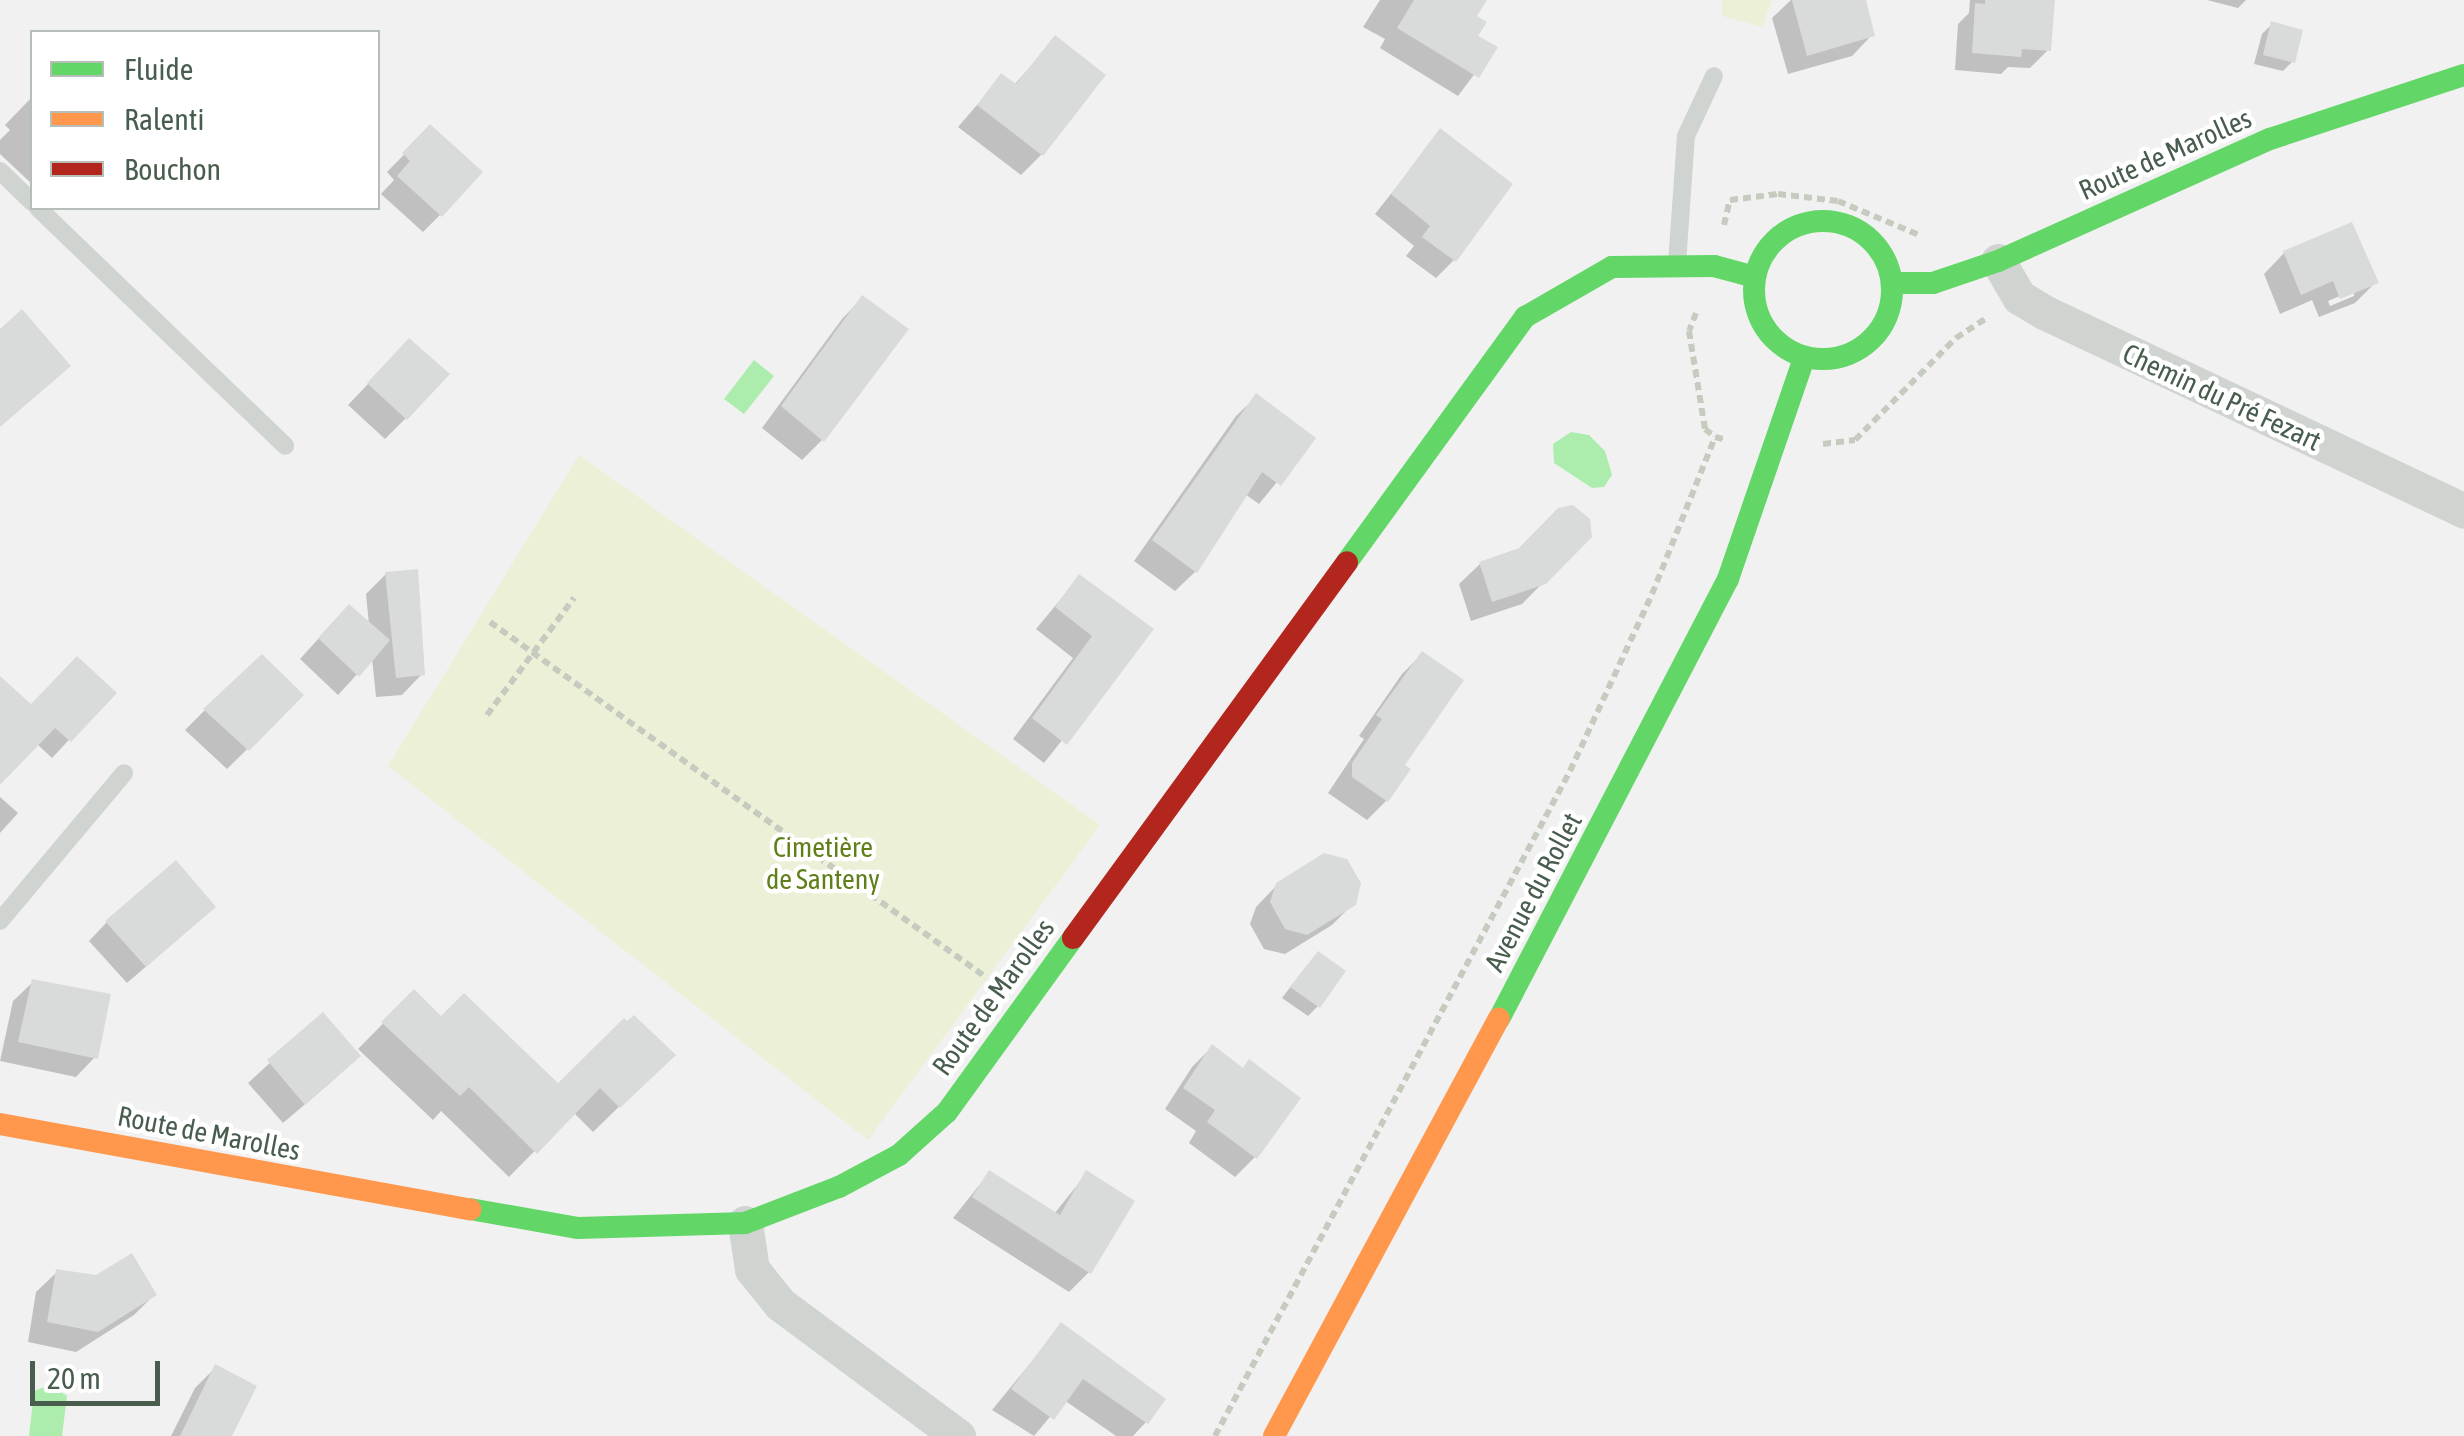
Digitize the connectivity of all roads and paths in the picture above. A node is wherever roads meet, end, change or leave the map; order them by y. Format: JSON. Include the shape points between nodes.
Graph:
{"nodes":[{"id":1,"x":1714,"y":76,"type":"dead end"},
{"id":2,"x":2464,"y":76,"type":"edge"},
{"id":3,"x":0,"y":171,"type":"edge"},
{"id":4,"x":30,"y":200,"type":"edge"},
{"id":5,"x":40,"y":210,"type":"edge"},
{"id":6,"x":1998,"y":262,"type":"junction"},
{"id":7,"x":1677,"y":266,"type":"junction"},
{"id":8,"x":1754,"y":277,"type":"junction"},
{"id":9,"x":1892,"y":284,"type":"junction"},
{"id":10,"x":1804,"y":358,"type":"junction"},
{"id":11,"x":284,"y":446,"type":"dead end"},
{"id":12,"x":2464,"y":511,"type":"edge"},
{"id":13,"x":574,"y":598,"type":"dead end"},
{"id":14,"x":490,"y":622,"type":"dead end"},
{"id":15,"x":533,"y":653,"type":"junction"},
{"id":16,"x":487,"y":715,"type":"dead end"},
{"id":17,"x":124,"y":773,"type":"dead end"},
{"id":18,"x":0,"y":921,"type":"edge"},
{"id":19,"x":1024,"y":1005,"type":"junction"},
{"id":20,"x":0,"y":1124,"type":"edge"},
{"id":21,"x":745,"y":1222,"type":"junction"},
{"id":22,"x":958,"y":1436,"type":"edge"},
{"id":23,"x":1274,"y":1436,"type":"edge"}],
"edges":[{"from":1,"to":7,"type":"lane","via":[[1686,136]]},
{"from":2,"to":6,"type":"street","name":"Route de Marolles","via":[[2270,139]]},
{"from":3,"to":4,"type":"lane"},
{"from":5,"to":11,"type":"lane"},
{"from":6,"to":9,"type":"street","name":"Route de Marolles","via":[[1933,282]]},
{"from":6,"to":12,"type":"street","name":"Chemin du Pré Fezart","via":[[2020,296],[2046,313]]},
{"from":7,"to":8,"type":"street","name":"Route de Marolles","via":[[1714,266]]},
{"from":7,"to":19,"type":"street","name":"Route de Marolles","via":[[1612,266],[1524,317]]},
{"from":8,"to":9,"type":"street","via":[[1774,241],[1820,221],[1848,225],[1871,239]]},
{"from":8,"to":10,"type":"street","via":[[1755,308],[1766,330]]},
{"from":9,"to":10,"type":"street","via":[[1880,332],[1860,350],[1833,360]]},
{"from":10,"to":23,"type":"street","name":"Avenue du Rollet","via":[[1728,578],[1574,881]]},
{"from":13,"to":15,"type":"path"},
{"from":14,"to":15,"type":"path"},
{"from":15,"to":16,"type":"path"},
{"from":15,"to":19,"type":"path"},
{"from":17,"to":18,"type":"lane"},
{"from":19,"to":21,"type":"street","name":"Route de Marolles","via":[[948,1112],[898,1155],[839,1187]]},
{"from":20,"to":21,"type":"street","name":"Route de Marolles","via":[[578,1228]]},
{"from":21,"to":22,"type":"street","via":[[752,1269],[780,1304]]}]}
